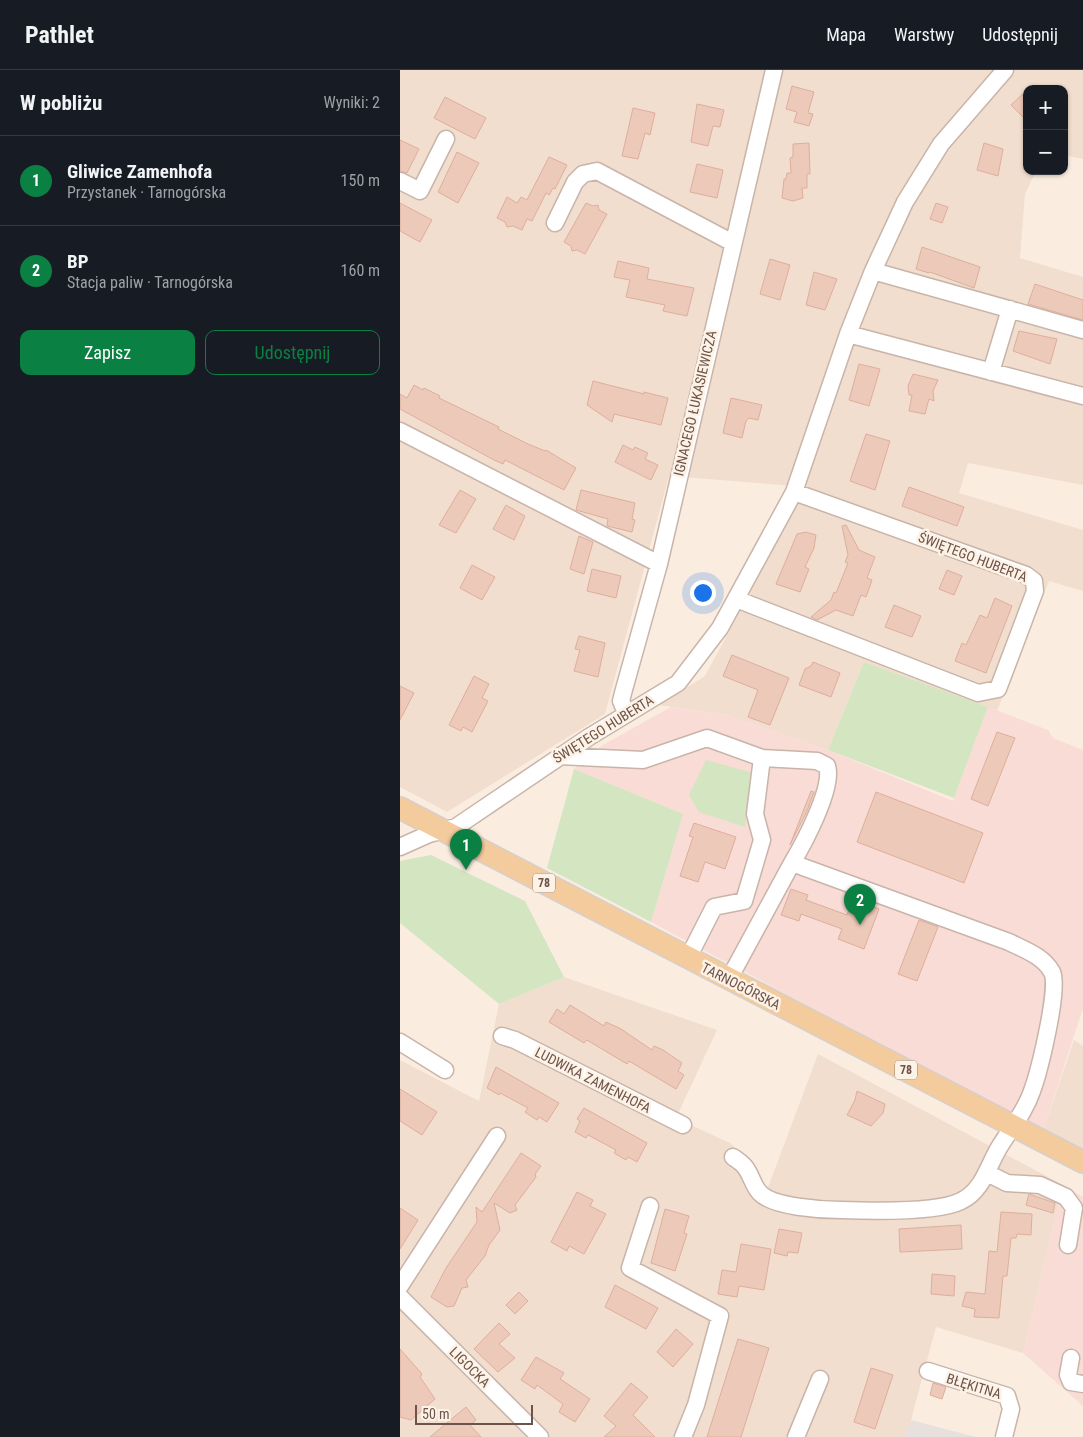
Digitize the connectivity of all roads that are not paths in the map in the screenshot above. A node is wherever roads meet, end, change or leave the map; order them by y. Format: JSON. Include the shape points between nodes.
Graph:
{"nodes":[{"id":1,"x":774,"y":70,"type":"edge"},
{"id":2,"x":1005,"y":70,"type":"edge"},
{"id":3,"x":446,"y":139,"type":"dead end"},
{"id":4,"x":400,"y":181,"type":"edge"},
{"id":5,"x":555,"y":223,"type":"dead end"},
{"id":6,"x":733,"y":243,"type":"junction"},
{"id":7,"x":873,"y":270,"type":"junction"},
{"id":8,"x":1010,"y":309,"type":"junction"},
{"id":9,"x":1083,"y":330,"type":"edge"},
{"id":10,"x":848,"y":334,"type":"junction"},
{"id":11,"x":991,"y":372,"type":"junction"},
{"id":12,"x":1083,"y":396,"type":"edge"},
{"id":13,"x":400,"y":431,"type":"edge"},
{"id":14,"x":794,"y":492,"type":"junction"},
{"id":15,"x":658,"y":564,"type":"junction"},
{"id":16,"x":736,"y":599,"type":"junction"},
{"id":17,"x":626,"y":713,"type":"junction"},
{"id":18,"x":559,"y":756,"type":"junction"},
{"id":19,"x":762,"y":758,"type":"junction"},
{"id":20,"x":400,"y":808,"type":"edge"},
{"id":21,"x":443,"y":831,"type":"junction"},
{"id":22,"x":400,"y":847,"type":"edge"},
{"id":23,"x":792,"y":863,"type":"junction"},
{"id":24,"x":688,"y":958,"type":"junction"},
{"id":25,"x":729,"y":979,"type":"junction"},
{"id":26,"x":502,"y":1036,"type":"dead end"},
{"id":27,"x":400,"y":1042,"type":"edge"},
{"id":28,"x":445,"y":1070,"type":"dead end"},
{"id":29,"x":683,"y":1126,"type":"dead end"},
{"id":30,"x":1014,"y":1126,"type":"junction"},
{"id":31,"x":497,"y":1136,"type":"dead end"},
{"id":32,"x":733,"y":1157,"type":"dead end"},
{"id":33,"x":1083,"y":1162,"type":"edge"},
{"id":34,"x":987,"y":1173,"type":"junction"},
{"id":35,"x":650,"y":1206,"type":"dead end"},
{"id":36,"x":1068,"y":1244,"type":"dead end"},
{"id":37,"x":400,"y":1286,"type":"edge"},
{"id":38,"x":400,"y":1297,"type":"edge"},
{"id":39,"x":1071,"y":1358,"type":"dead end"},
{"id":40,"x":928,"y":1371,"type":"dead end"},
{"id":41,"x":820,"y":1379,"type":"dead end"},
{"id":42,"x":1083,"y":1384,"type":"edge"},
{"id":43,"x":540,"y":1437,"type":"edge"},
{"id":44,"x":683,"y":1437,"type":"edge"},
{"id":45,"x":796,"y":1437,"type":"edge"},
{"id":46,"x":1004,"y":1437,"type":"edge"}],
"edges":[{"from":1,"to":6,"type":"street","name":"IGNACEGO ŁUKASIEWICZA"},
{"from":2,"to":7,"type":"street","name":"ŚWIĘTEGO HUBERTA","via":[[941,144],[904,202]]},
{"from":3,"to":4,"type":"street","via":[[420,191]]},
{"from":5,"to":6,"type":"street","via":[[575,182],[583,174],[596,171]]},
{"from":6,"to":15,"type":"street","name":"IGNACEGO ŁUKASIEWICZA"},
{"from":7,"to":8,"type":"street"},
{"from":7,"to":10,"type":"street","name":"ŚWIĘTEGO HUBERTA"},
{"from":8,"to":9,"type":"street"},
{"from":8,"to":11,"type":"street"},
{"from":10,"to":11,"type":"street"},
{"from":10,"to":14,"type":"street","name":"ŚWIĘTEGO HUBERTA"},
{"from":11,"to":12,"type":"street"},
{"from":13,"to":15,"type":"street"},
{"from":14,"to":16,"type":"street","name":"ŚWIĘTEGO HUBERTA"},
{"from":14,"to":16,"type":"street","name":"ŚWIĘTEGO HUBERTA","via":[[1026,575],[1034,581],[1035,591],[998,689],[978,693]]},
{"from":15,"to":17,"type":"street","name":"IGNACEGO ŁUKASIEWICZA","via":[[623,693]]},
{"from":16,"to":17,"type":"street","name":"ŚWIĘTEGO HUBERTA","via":[[720,628],[678,683]]},
{"from":17,"to":18,"type":"street","name":"ŚWIĘTEGO HUBERTA"},
{"from":18,"to":19,"type":"street","via":[[643,760],[707,738]]},
{"from":18,"to":21,"type":"street","name":"ŚWIĘTEGO HUBERTA","via":[[456,827]]},
{"from":19,"to":23,"type":"street","via":[[817,761],[827,766],[830,775]]},
{"from":19,"to":24,"type":"street","via":[[755,814],[762,840],[744,901],[714,908]]},
{"from":20,"to":21,"type":"main road","name":"TARNOGÓRSKA","number":"78"},
{"from":21,"to":22,"type":"street","name":"ŚWIĘTEGO HUBERTA"},
{"from":21,"to":24,"type":"main road","name":"TARNOGÓRSKA","number":"78"},
{"from":23,"to":25,"type":"street"},
{"from":23,"to":30,"type":"street","via":[[1009,942],[1035,955],[1046,965],[1054,984],[1049,1019],[1032,1091]]},
{"from":24,"to":25,"type":"main road","name":"TARNOGÓRSKA","number":"78"},
{"from":25,"to":30,"type":"main road","name":"TARNOGÓRSKA","number":"78"},
{"from":26,"to":29,"type":"street","name":"LUDWIKA ZAMENHOFA"},
{"from":27,"to":28,"type":"street"},
{"from":30,"to":33,"type":"main road","name":"TARNOGÓRSKA","number":"78"},
{"from":30,"to":34,"type":"street"},
{"from":31,"to":37,"type":"street"},
{"from":32,"to":34,"type":"street","via":[[746,1168],[760,1194],[776,1202],[823,1210],[885,1211],[950,1206],[973,1193]]},
{"from":34,"to":36,"type":"street","via":[[1007,1183],[1040,1185],[1066,1197],[1074,1208]]},
{"from":35,"to":44,"type":"street","via":[[630,1268],[720,1316],[696,1405]]},
{"from":38,"to":43,"type":"street","name":"LIGOCKA"},
{"from":39,"to":42,"type":"street","via":[[1070,1382]]},
{"from":40,"to":46,"type":"street","name":"BŁĘKITNA","via":[[1007,1396],[1011,1408]]},
{"from":41,"to":45,"type":"street"}]}
